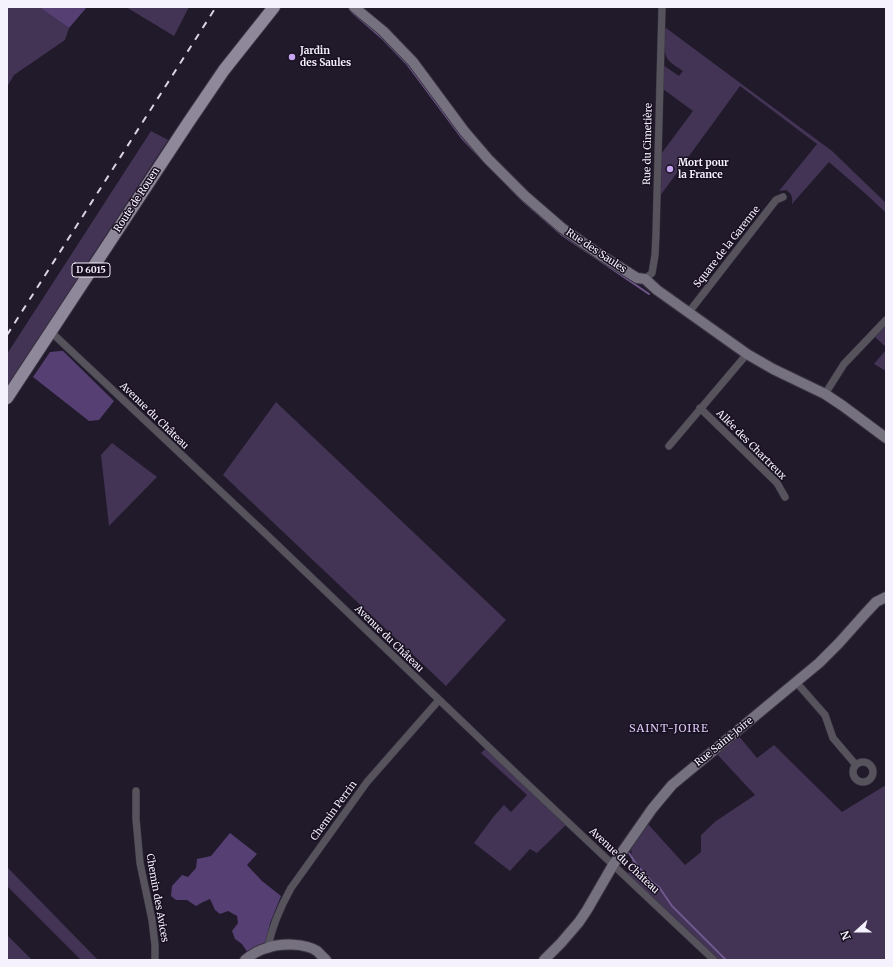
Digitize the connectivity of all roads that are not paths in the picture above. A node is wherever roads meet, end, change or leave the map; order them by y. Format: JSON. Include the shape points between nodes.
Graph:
{"nodes":[{"id":1,"x":274,"y":7,"type":"edge"},
{"id":2,"x":354,"y":7,"type":"edge"},
{"id":3,"x":662,"y":7,"type":"edge"},
{"id":4,"x":783,"y":197,"type":"dead end"},
{"id":5,"x":645,"y":279,"type":"junction"},
{"id":6,"x":689,"y":312,"type":"junction"},
{"id":7,"x":886,"y":320,"type":"edge"},
{"id":8,"x":50,"y":332,"type":"junction"},
{"id":9,"x":747,"y":354,"type":"junction"},
{"id":10,"x":825,"y":394,"type":"junction"},
{"id":11,"x":7,"y":398,"type":"edge"},
{"id":12,"x":700,"y":408,"type":"junction"},
{"id":13,"x":886,"y":438,"type":"edge"},
{"id":14,"x":668,"y":446,"type":"dead end"},
{"id":15,"x":785,"y":497,"type":"dead end"},
{"id":16,"x":886,"y":597,"type":"edge"},
{"id":17,"x":796,"y":682,"type":"junction"},
{"id":18,"x":439,"y":700,"type":"junction"},
{"id":19,"x":856,"y":765,"type":"dead end"},
{"id":20,"x":136,"y":791,"type":"dead end"},
{"id":21,"x":613,"y":865,"type":"junction"},
{"id":22,"x":268,"y":947,"type":"junction"},
{"id":23,"x":155,"y":960,"type":"edge"},
{"id":24,"x":245,"y":960,"type":"edge"},
{"id":25,"x":326,"y":960,"type":"edge"},
{"id":26,"x":544,"y":960,"type":"edge"},
{"id":27,"x":714,"y":960,"type":"edge"}],
"edges":[{"from":1,"to":8,"type":"main road","name":"Route de Rouen","number":"D 6015","via":[[224,70]]},
{"from":2,"to":5,"type":"street","name":"Rue des Saules","via":[[383,31],[413,62],[464,131],[525,196],[562,228],[599,254],[637,278]]},
{"from":3,"to":5,"type":"street","name":"Rue du Cimetière","via":[[655,255],[652,273]]},
{"from":4,"to":6,"type":"street","name":"Square de la Garenne","via":[[776,200]]},
{"from":5,"to":6,"type":"street","name":"Rue des Saules"},
{"from":6,"to":9,"type":"street","name":"Rue des Saules"},
{"from":7,"to":10,"type":"street","via":[[844,364]]},
{"from":8,"to":11,"type":"main road","name":"Route de Rouen","number":"D 6015"},
{"from":8,"to":18,"type":"street","name":"Avenue du Château"},
{"from":9,"to":10,"type":"street","name":"Rue des Saules"},
{"from":9,"to":12,"type":"street"},
{"from":10,"to":13,"type":"street","name":"Rue des Saules"},
{"from":12,"to":14,"type":"street"},
{"from":12,"to":15,"type":"street","name":"Allée des Chartreux","via":[[777,483]]},
{"from":16,"to":17,"type":"street","name":"Rue Saint-Joire","via":[[876,602],[819,663]]},
{"from":17,"to":19,"type":"street","via":[[825,715],[833,738]]},
{"from":17,"to":21,"type":"street","name":"Rue Saint-Joire","via":[[672,785]]},
{"from":18,"to":21,"type":"street","name":"Avenue du Château"},
{"from":18,"to":22,"type":"street","name":"Chemin Perrin","via":[[368,782],[291,888],[282,905]]},
{"from":20,"to":23,"type":"street","name":"Chemin des Avices","via":[[140,863],[152,920]]},
{"from":21,"to":26,"type":"street","name":"Rue Saint-Joire","via":[[573,930]]},
{"from":21,"to":27,"type":"street","name":"Avenue du Château"},
{"from":22,"to":24,"type":"street"},
{"from":22,"to":25,"type":"street","via":[[309,947]]}]}
